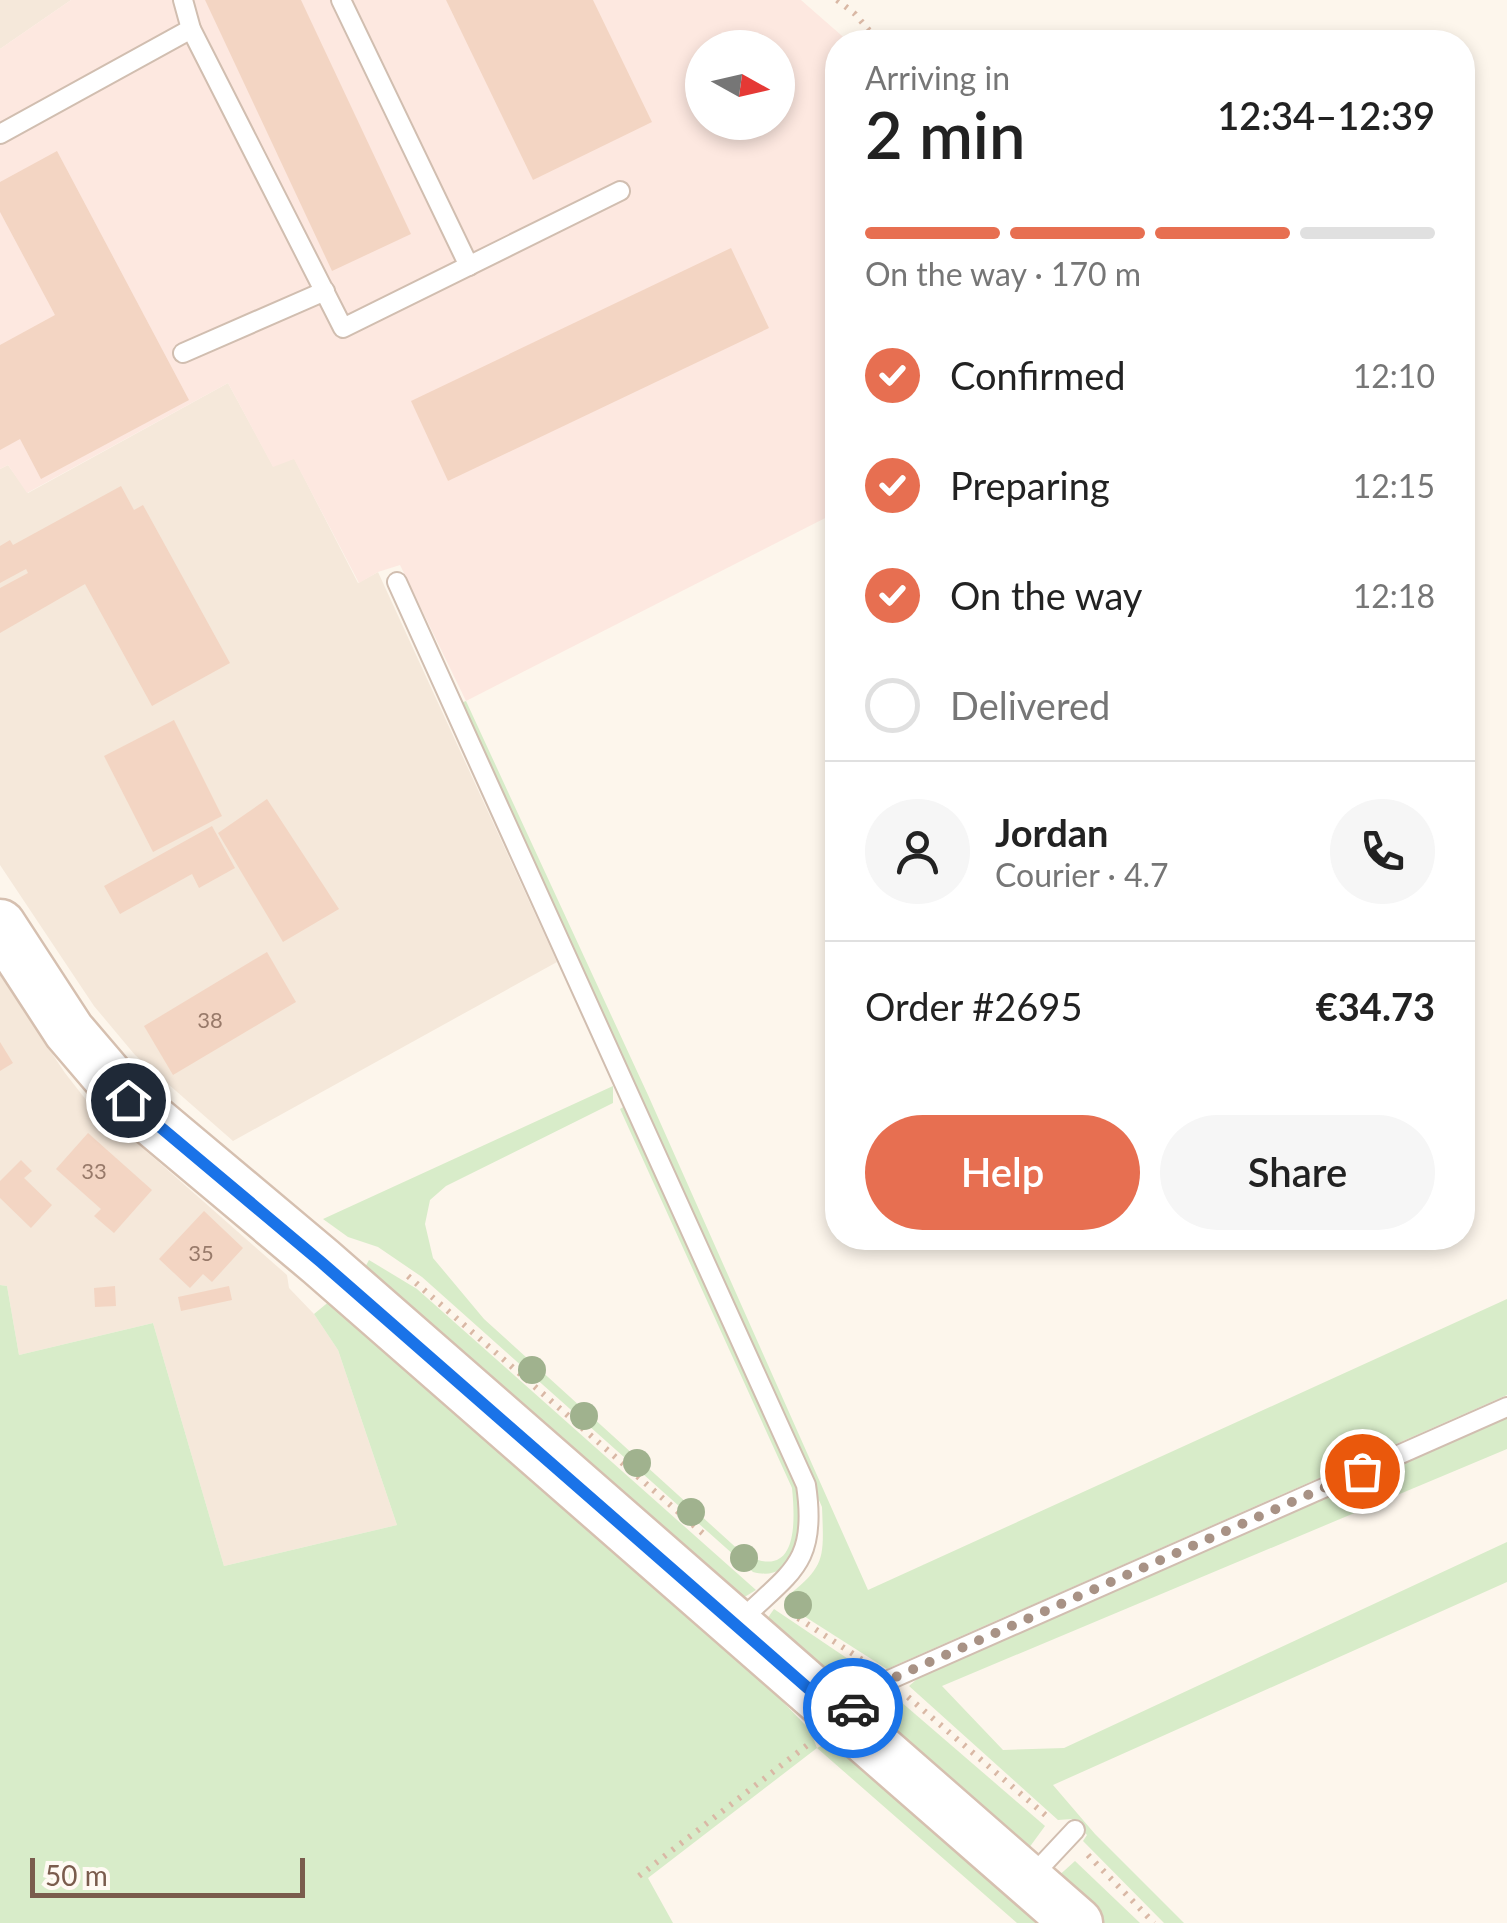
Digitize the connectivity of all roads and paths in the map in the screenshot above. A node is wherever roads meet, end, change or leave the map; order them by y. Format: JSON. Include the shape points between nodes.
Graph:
{"nodes":[{"id":1,"x":184,"y":0,"type":"edge"},
{"id":2,"x":342,"y":0,"type":"edge"},
{"id":3,"x":838,"y":0,"type":"edge"},
{"id":4,"x":191,"y":28,"type":"junction"},
{"id":5,"x":868,"y":30,"type":"edge"},
{"id":6,"x":0,"y":134,"type":"edge"},
{"id":7,"x":620,"y":191,"type":"dead end"},
{"id":8,"x":469,"y":266,"type":"junction"},
{"id":9,"x":325,"y":292,"type":"junction"},
{"id":10,"x":183,"y":353,"type":"dead end"},
{"id":11,"x":397,"y":582,"type":"dead end"},
{"id":12,"x":0,"y":925,"type":"edge"},
{"id":13,"x":404,"y":1274,"type":"dead end"},
{"id":14,"x":1507,"y":1407,"type":"edge"},
{"id":15,"x":711,"y":1541,"type":"dead end"},
{"id":16,"x":752,"y":1609,"type":"junction"},
{"id":17,"x":889,"y":1680,"type":"junction"},
{"id":18,"x":842,"y":1718,"type":"junction"},
{"id":19,"x":1072,"y":1833,"type":"junction"},
{"id":20,"x":639,"y":1876,"type":"dead end"},
{"id":21,"x":1028,"y":1880,"type":"junction"},
{"id":22,"x":1077,"y":1923,"type":"edge"},
{"id":23,"x":1154,"y":1923,"type":"edge"}],
"edges":[{"from":1,"to":4,"type":"lane"},
{"from":2,"to":8,"type":"lane"},
{"from":3,"to":5,"type":"path"},
{"from":4,"to":6,"type":"lane"},
{"from":4,"to":9,"type":"lane"},
{"from":7,"to":8,"type":"lane"},
{"from":8,"to":9,"type":"lane","via":[[344,328]]},
{"from":9,"to":10,"type":"lane"},
{"from":11,"to":16,"type":"lane","via":[[806,1485],[806,1549],[798,1566]]},
{"from":12,"to":16,"type":"main road","via":[[70,1032],[128,1100]]},
{"from":13,"to":15,"type":"path"},
{"from":14,"to":17,"type":"lane"},
{"from":16,"to":17,"type":"path","via":[[780,1607]]},
{"from":16,"to":18,"type":"main road"},
{"from":17,"to":18,"type":"lane"},
{"from":17,"to":19,"type":"path"},
{"from":18,"to":20,"type":"path"},
{"from":18,"to":21,"type":"main road"},
{"from":19,"to":21,"type":"lane"},
{"from":19,"to":23,"type":"path"},
{"from":21,"to":22,"type":"main road"}]}
